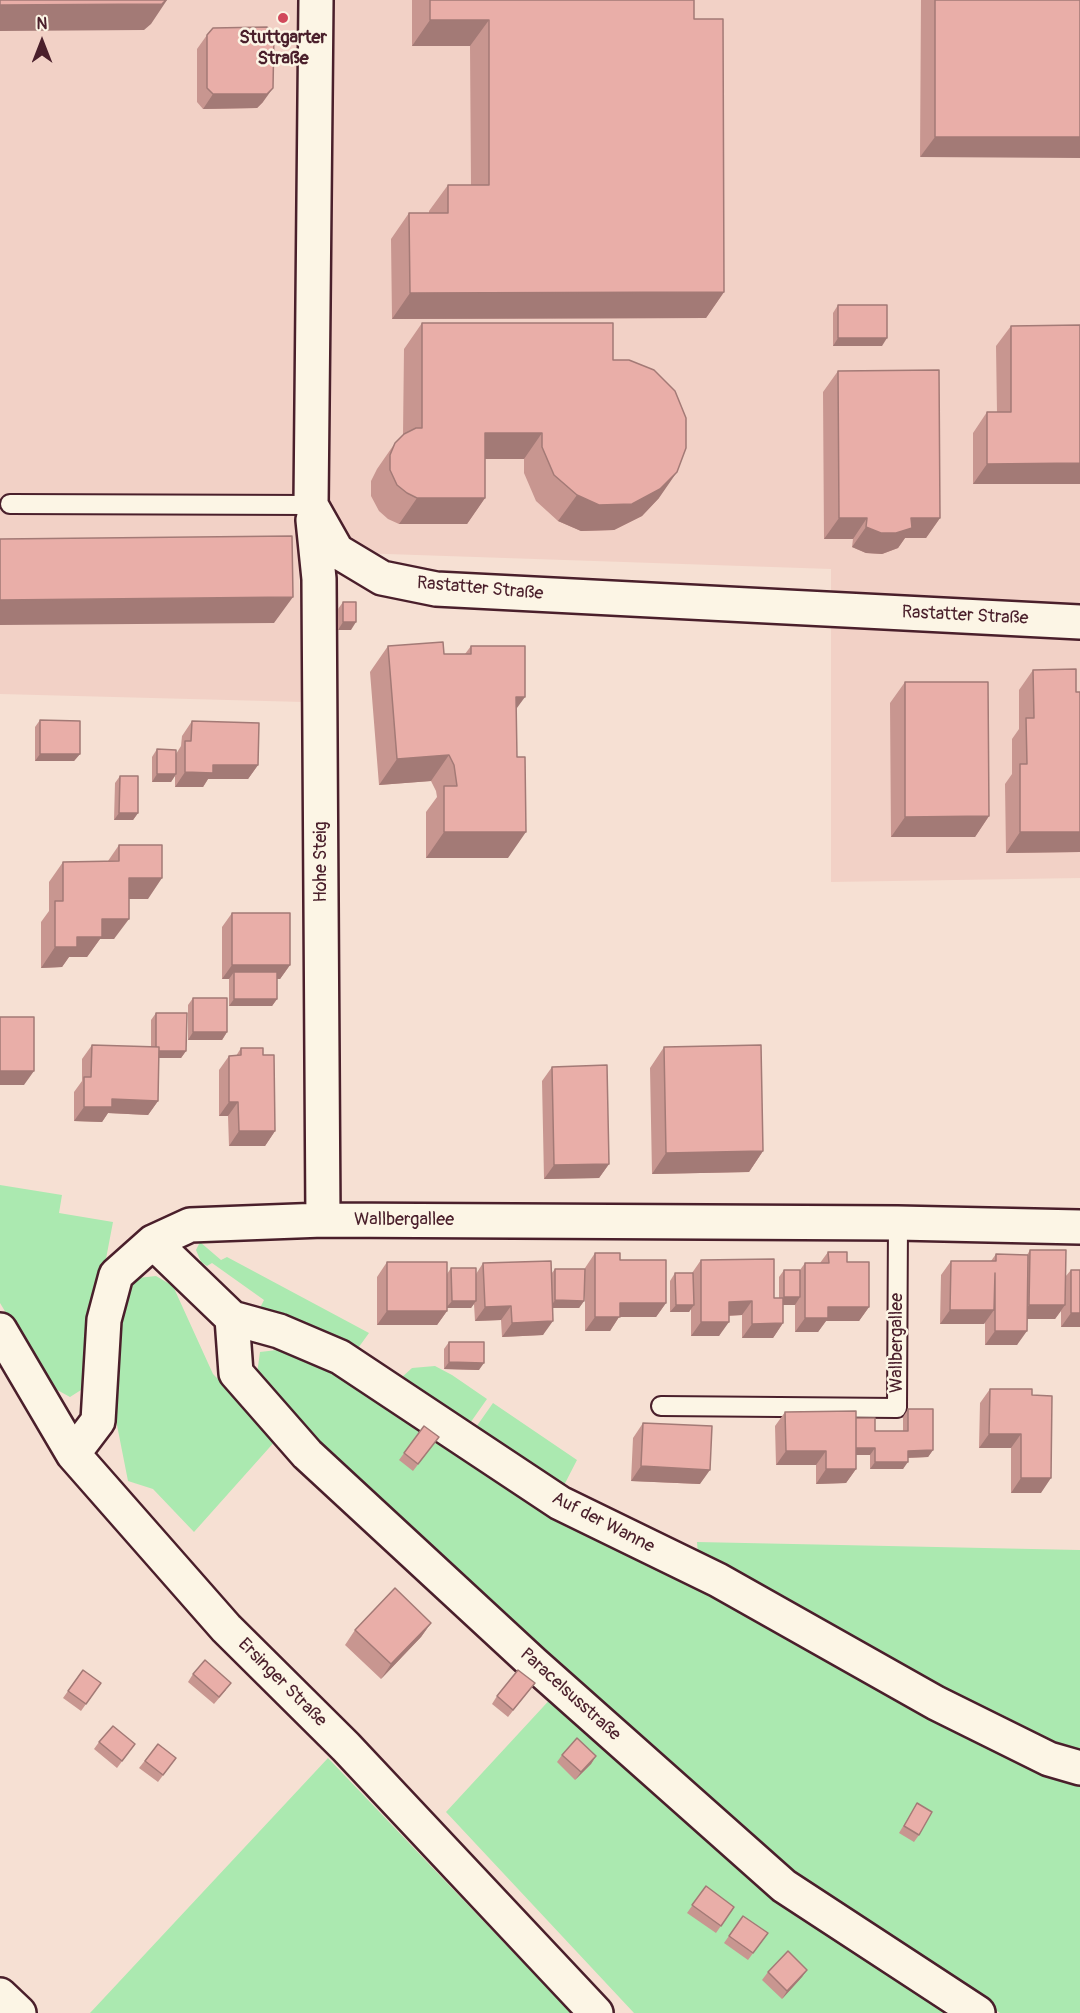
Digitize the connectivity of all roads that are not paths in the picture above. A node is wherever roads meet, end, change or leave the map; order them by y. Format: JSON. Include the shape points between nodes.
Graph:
{"nodes":[{"id":1,"x":316,"y":0,"type":"edge"},
{"id":2,"x":10,"y":504,"type":"dead end"},
{"id":3,"x":312,"y":505,"type":"junction"},
{"id":4,"x":1080,"y":622,"type":"edge"},
{"id":5,"x":323,"y":1220,"type":"junction"},
{"id":6,"x":898,"y":1223,"type":"junction"},
{"id":7,"x":1080,"y":1227,"type":"edge"},
{"id":8,"x":153,"y":1242,"type":"junction"},
{"id":9,"x":232,"y":1318,"type":"junction"},
{"id":10,"x":0,"y":1330,"type":"edge"},
{"id":11,"x":661,"y":1406,"type":"dead end"},
{"id":12,"x":73,"y":1454,"type":"junction"},
{"id":13,"x":1080,"y":1768,"type":"edge"},
{"id":14,"x":0,"y":1995,"type":"edge"},
{"id":15,"x":19,"y":2013,"type":"edge"},
{"id":16,"x":596,"y":2013,"type":"edge"},
{"id":17,"x":978,"y":2013,"type":"edge"}],
"edges":[{"from":1,"to":3,"type":"street","name":"Rastatter Straße"},
{"from":2,"to":3,"type":"lane"},
{"from":3,"to":4,"type":"street","name":"Rastatter Straße","via":[[337,551],[382,578],[436,589]]},
{"from":3,"to":5,"type":"street","name":"Hohe Steig","via":[[319,579]]},
{"from":5,"to":6,"type":"street","name":"Wallbergallee"},
{"from":5,"to":8,"type":"street","name":"Wallbergallee","via":[[190,1225]]},
{"from":6,"to":7,"type":"street","name":"Wallbergallee"},
{"from":6,"to":11,"type":"lane","name":"Wallbergallee","via":[[897,1408]]},
{"from":8,"to":9,"type":"street","name":"Auf der Wanne"},
{"from":8,"to":12,"type":"street","name":"Wallbergallee","via":[[116,1275],[104,1320],[98,1421]]},
{"from":9,"to":13,"type":"street","name":"Auf der Wanne","via":[[279,1331],[340,1357],[560,1503],[718,1580],[936,1703],[1049,1759]]},
{"from":9,"to":17,"type":"street","name":"Paracelsusstraße","via":[[236,1373],[315,1462],[784,1886]]},
{"from":10,"to":12,"type":"street","name":"Ersinger Straße"},
{"from":12,"to":16,"type":"street","name":"Ersinger Straße","via":[[226,1628],[346,1747]]},
{"from":14,"to":15,"type":"street"}]}
